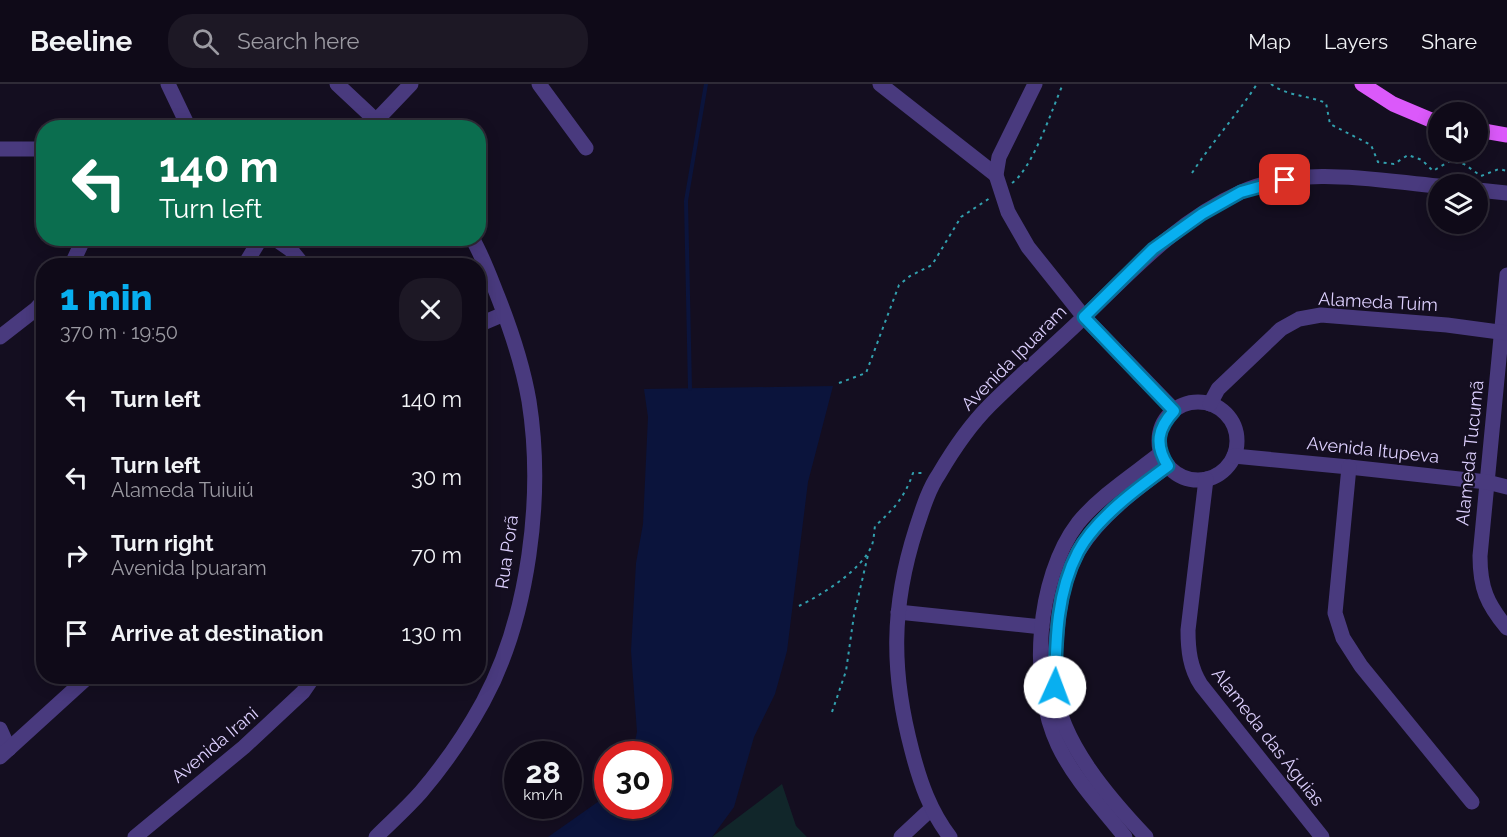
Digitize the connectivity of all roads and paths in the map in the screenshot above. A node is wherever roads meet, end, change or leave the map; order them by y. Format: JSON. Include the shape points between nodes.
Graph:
{"nodes":[{"id":1,"x":168,"y":84,"type":"edge"},
{"id":2,"x":337,"y":84,"type":"edge"},
{"id":3,"x":411,"y":84,"type":"edge"},
{"id":4,"x":539,"y":84,"type":"edge"},
{"id":5,"x":880,"y":84,"type":"edge"},
{"id":6,"x":1035,"y":84,"type":"edge"},
{"id":7,"x":1063,"y":84,"type":"edge"},
{"id":8,"x":1257,"y":84,"type":"edge"},
{"id":9,"x":1271,"y":84,"type":"edge"},
{"id":10,"x":1362,"y":84,"type":"edge"},
{"id":11,"x":1428,"y":119,"type":"edge"},
{"id":12,"x":185,"y":120,"type":"edge"},
{"id":13,"x":371,"y":120,"type":"edge"},
{"id":14,"x":380,"y":120,"type":"edge"},
{"id":15,"x":1488,"y":132,"type":"edge"},
{"id":16,"x":1507,"y":135,"type":"edge"},
{"id":17,"x":586,"y":148,"type":"dead end"},
{"id":18,"x":0,"y":149,"type":"edge"},
{"id":19,"x":36,"y":149,"type":"edge"},
{"id":20,"x":1507,"y":171,"type":"edge"},
{"id":21,"x":1192,"y":173,"type":"dead end"},
{"id":22,"x":999,"y":183,"type":"junction"},
{"id":23,"x":1428,"y":185,"type":"edge"},
{"id":24,"x":1488,"y":191,"type":"edge"},
{"id":25,"x":1507,"y":193,"type":"edge"},
{"id":26,"x":285,"y":246,"type":"edge"},
{"id":27,"x":298,"y":258,"type":"edge"},
{"id":28,"x":486,"y":268,"type":"edge"},
{"id":29,"x":1507,"y":275,"type":"edge"},
{"id":30,"x":36,"y":309,"type":"edge"},
{"id":31,"x":504,"y":314,"type":"junction"},
{"id":32,"x":1084,"y":317,"type":"junction"},
{"id":33,"x":486,"y":322,"type":"edge"},
{"id":34,"x":1504,"y":333,"type":"edge"},
{"id":35,"x":0,"y":337,"type":"edge"},
{"id":36,"x":839,"y":383,"type":"dead end"},
{"id":37,"x":1210,"y":404,"type":"junction"},
{"id":38,"x":1174,"y":411,"type":"junction"},
{"id":39,"x":1234,"y":456,"type":"junction"},
{"id":40,"x":1164,"y":459,"type":"junction"},
{"id":41,"x":1349,"y":467,"type":"junction"},
{"id":42,"x":937,"y":476,"type":"junction"},
{"id":43,"x":1206,"y":479,"type":"junction"},
{"id":44,"x":1486,"y":482,"type":"junction"},
{"id":45,"x":1507,"y":487,"type":"edge"},
{"id":46,"x":868,"y":552,"type":"junction"},
{"id":47,"x":799,"y":606,"type":"dead end"},
{"id":48,"x":898,"y":612,"type":"junction"},
{"id":49,"x":1042,"y":627,"type":"junction"},
{"id":50,"x":1507,"y":628,"type":"edge"},
{"id":51,"x":80,"y":684,"type":"edge"},
{"id":52,"x":308,"y":684,"type":"edge"},
{"id":53,"x":832,"y":712,"type":"dead end"},
{"id":54,"x":0,"y":729,"type":"edge"},
{"id":55,"x":4,"y":753,"type":"edge"},
{"id":56,"x":1472,"y":802,"type":"dead end"},
{"id":57,"x":931,"y":809,"type":"junction"},
{"id":58,"x":1135,"y":835,"type":"edge"},
{"id":59,"x":135,"y":837,"type":"edge"},
{"id":60,"x":376,"y":837,"type":"edge"},
{"id":61,"x":901,"y":837,"type":"edge"},
{"id":62,"x":950,"y":837,"type":"edge"},
{"id":63,"x":1322,"y":837,"type":"edge"}],
"edges":[{"from":1,"to":12,"type":"street"},
{"from":2,"to":13,"type":"street"},
{"from":3,"to":14,"type":"street"},
{"from":4,"to":17,"type":"street"},
{"from":5,"to":22,"type":"street"},
{"from":6,"to":22,"type":"street","via":[[999,157]]},
{"from":7,"to":22,"type":"path","via":[[1034,154],[1017,179]]},
{"from":8,"to":21,"type":"path"},
{"from":9,"to":20,"type":"path","via":[[1281,92],[1326,103],[1330,124],[1371,145],[1378,162],[1394,164],[1408,155],[1422,160],[1433,171],[1450,161],[1464,164],[1481,176],[1499,169]]},
{"from":10,"to":11,"type":"main road"},
{"from":15,"to":16,"type":"main road"},
{"from":18,"to":19,"type":"street"},
{"from":22,"to":32,"type":"street","via":[[1008,212],[1028,247]]},
{"from":22,"to":36,"type":"path","via":[[961,217],[932,265],[899,285],[866,373]]},
{"from":23,"to":32,"type":"street","name":"Avenida Ipuaram","via":[[1327,176],[1285,180],[1241,192],[1153,249]]},
{"from":24,"to":25,"type":"street"},
{"from":26,"to":27,"type":"street"},
{"from":28,"to":31,"type":"street","name":"Rua Porã"},
{"from":29,"to":34,"type":"street","name":"Alameda Tucumã"},
{"from":30,"to":35,"type":"street"},
{"from":31,"to":33,"type":"street"},
{"from":31,"to":60,"type":"street","name":"Rua Porã","via":[[523,374],[533,444],[531,553],[519,605],[506,650],[483,701],[422,791]]},
{"from":32,"to":38,"type":"street"},
{"from":32,"to":42,"type":"street","name":"Avenida Ipuaram","via":[[988,407]]},
{"from":34,"to":37,"type":"street","name":"Alameda Tuim","via":[[1321,315],[1299,319],[1281,330],[1218,389]]},
{"from":34,"to":44,"type":"street","name":"Alameda Tucumã"},
{"from":37,"to":38,"type":"street","via":[[1196,402]]},
{"from":37,"to":39,"type":"street","via":[[1224,412],[1233,425],[1237,441]]},
{"from":38,"to":40,"type":"street","via":[[1160,432]]},
{"from":39,"to":41,"type":"street","name":"Avenida Itupeva"},
{"from":39,"to":43,"type":"street","via":[[1218,475]]},
{"from":40,"to":43,"type":"street","via":[[1179,475],[1192,480]]},
{"from":40,"to":49,"type":"street","via":[[1089,510],[1076,526],[1051,579]]},
{"from":40,"to":58,"type":"street","via":[[1079,551],[1066,583],[1056,644],[1059,712],[1076,748]]},
{"from":41,"to":44,"type":"street","name":"Avenida Itupeva"},
{"from":41,"to":56,"type":"street","via":[[1335,613],[1343,638],[1360,666]]},
{"from":42,"to":46,"type":"path","via":[[913,473],[905,495],[874,526]]},
{"from":42,"to":48,"type":"street","name":"Avenida Ipuaram","via":[[906,561]]},
{"from":43,"to":63,"type":"street","name":"Alameda das Águias","via":[[1188,630],[1191,663],[1201,685]]},
{"from":44,"to":45,"type":"street","name":"Avenida Itupeva"},
{"from":44,"to":50,"type":"street","name":"Alameda Tucumã","via":[[1480,577],[1495,614]]},
{"from":46,"to":47,"type":"path","via":[[840,581]]},
{"from":46,"to":53,"type":"path","via":[[846,671]]},
{"from":48,"to":49,"type":"street"},
{"from":48,"to":57,"type":"street","name":"Avenida Ipuaram","via":[[898,690]]},
{"from":49,"to":58,"type":"street","via":[[1041,689],[1059,746],[1068,762]]},
{"from":51,"to":55,"type":"street"},
{"from":52,"to":59,"type":"street","name":"Avenida Irani","via":[[244,747]]},
{"from":54,"to":55,"type":"street"},
{"from":57,"to":61,"type":"street"},
{"from":57,"to":62,"type":"street","name":"Avenida Ipuaram"}]}
